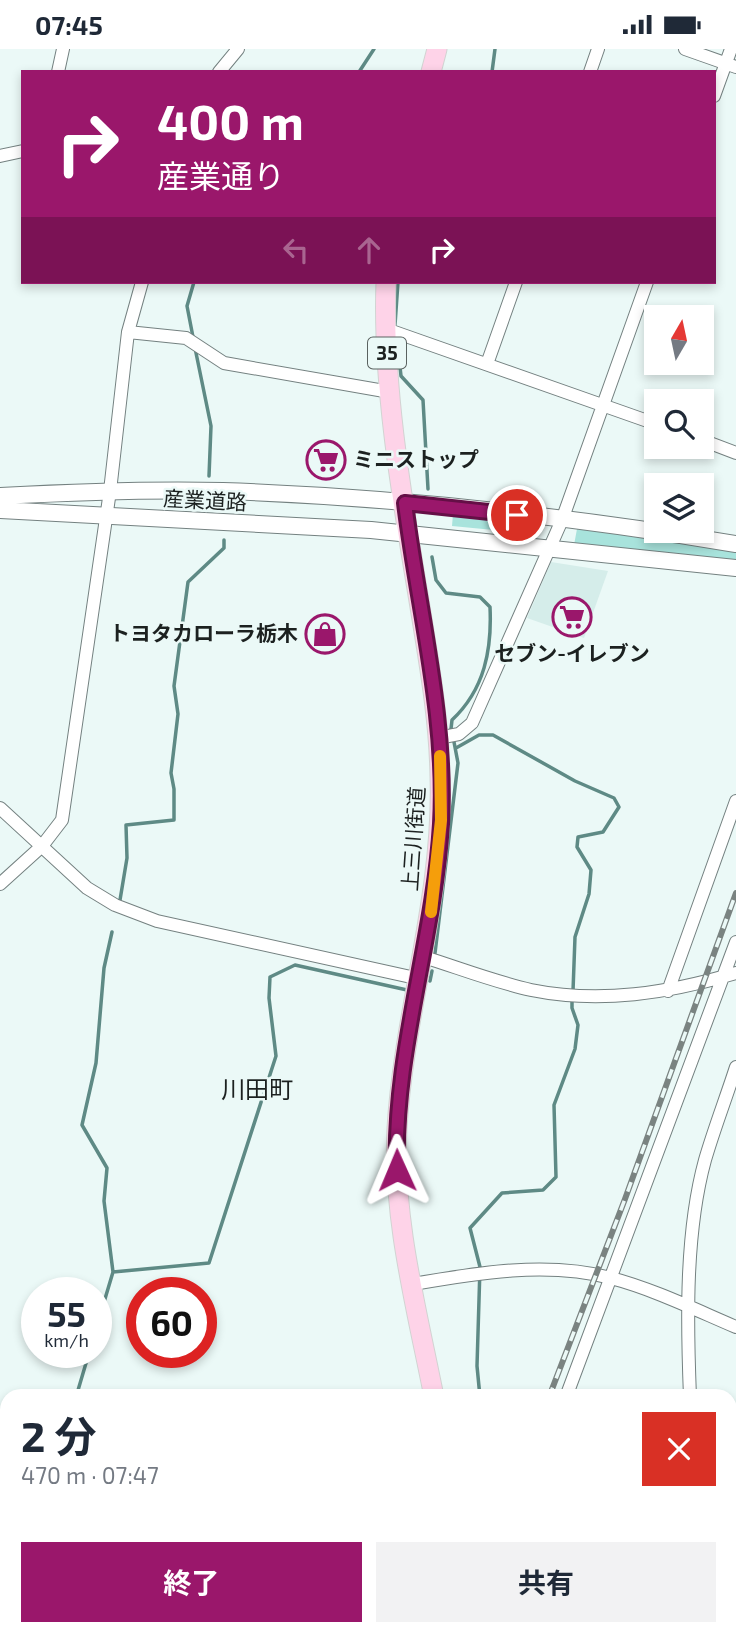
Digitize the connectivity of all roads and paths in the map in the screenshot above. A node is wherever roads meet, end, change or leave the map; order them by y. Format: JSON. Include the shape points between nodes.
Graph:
{"nodes":[{"id":1,"x":63,"y":49,"type":"edge"},
{"id":2,"x":238,"y":49,"type":"edge"},
{"id":3,"x":437,"y":49,"type":"edge"},
{"id":4,"x":598,"y":49,"type":"edge"},
{"id":5,"x":685,"y":49,"type":"edge"},
{"id":6,"x":731,"y":49,"type":"edge"},
{"id":7,"x":731,"y":65,"type":"edge"},
{"id":8,"x":58,"y":70,"type":"edge"},
{"id":9,"x":221,"y":70,"type":"edge"},
{"id":10,"x":432,"y":70,"type":"edge"},
{"id":11,"x":591,"y":70,"type":"edge"},
{"id":12,"x":716,"y":92,"type":"edge"},
{"id":13,"x":21,"y":152,"type":"edge"},
{"id":14,"x":0,"y":156,"type":"edge"},
{"id":15,"x":141,"y":284,"type":"edge"},
{"id":16,"x":386,"y":284,"type":"edge"},
{"id":17,"x":515,"y":284,"type":"edge"},
{"id":18,"x":646,"y":284,"type":"edge"},
{"id":19,"x":386,"y":329,"type":"junction"},
{"id":20,"x":128,"y":332,"type":"junction"},
{"id":21,"x":486,"y":364,"type":"junction"},
{"id":22,"x":390,"y":392,"type":"junction"},
{"id":23,"x":603,"y":405,"type":"junction"},
{"id":24,"x":644,"y":420,"type":"edge"},
{"id":25,"x":714,"y":445,"type":"edge"},
{"id":26,"x":736,"y":453,"type":"edge"},
{"id":27,"x":110,"y":491,"type":"junction"},
{"id":28,"x":0,"y":496,"type":"edge"},
{"id":29,"x":405,"y":503,"type":"junction"},
{"id":30,"x":0,"y":510,"type":"edge"},
{"id":31,"x":106,"y":517,"type":"junction"},
{"id":32,"x":562,"y":520,"type":"junction"},
{"id":33,"x":409,"y":533,"type":"junction"},
{"id":34,"x":736,"y":544,"type":"edge"},
{"id":35,"x":550,"y":549,"type":"junction"},
{"id":36,"x":736,"y":568,"type":"edge"},
{"id":37,"x":438,"y":738,"type":"junction"},
{"id":38,"x":736,"y":801,"type":"edge"},
{"id":39,"x":0,"y":808,"type":"edge"},
{"id":40,"x":42,"y":846,"type":"junction"},
{"id":41,"x":0,"y":884,"type":"edge"},
{"id":42,"x":736,"y":942,"type":"edge"},
{"id":43,"x":424,"y":957,"type":"junction"},
{"id":44,"x":730,"y":974,"type":"edge"},
{"id":45,"x":420,"y":979,"type":"junction"},
{"id":46,"x":668,"y":991,"type":"junction"},
{"id":47,"x":736,"y":1067,"type":"edge"},
{"id":48,"x":612,"y":1278,"type":"junction"},
{"id":49,"x":413,"y":1284,"type":"junction"},
{"id":50,"x":686,"y":1306,"type":"junction"},
{"id":51,"x":736,"y":1327,"type":"edge"},
{"id":52,"x":433,"y":1389,"type":"edge"},
{"id":53,"x":569,"y":1389,"type":"edge"},
{"id":54,"x":690,"y":1389,"type":"edge"}],
"edges":[{"from":1,"to":8,"type":"street"},
{"from":2,"to":9,"type":"street"},
{"from":3,"to":10,"type":"main road"},
{"from":4,"to":11,"type":"street"},
{"from":5,"to":7,"type":"street"},
{"from":6,"to":7,"type":"street"},
{"from":7,"to":12,"type":"street"},
{"from":13,"to":14,"type":"street"},
{"from":15,"to":20,"type":"street"},
{"from":16,"to":19,"type":"main road","name":"上三川街道","number":"35"},
{"from":17,"to":21,"type":"street"},
{"from":18,"to":23,"type":"street"},
{"from":19,"to":21,"type":"street"},
{"from":19,"to":22,"type":"main road","name":"上三川街道","number":"35"},
{"from":20,"to":22,"type":"street","via":[[186,338],[224,363]]},
{"from":20,"to":27,"type":"street"},
{"from":21,"to":23,"type":"street"},
{"from":22,"to":29,"type":"main road","name":"上三川街道","number":"35"},
{"from":23,"to":24,"type":"street"},
{"from":23,"to":32,"type":"street"},
{"from":25,"to":26,"type":"street"},
{"from":27,"to":28,"type":"street","name":"産業道路"},
{"from":27,"to":29,"type":"street","name":"産業道路","via":[[224,491]]},
{"from":27,"to":31,"type":"street"},
{"from":29,"to":32,"type":"street","name":"産業道路"},
{"from":29,"to":33,"type":"main road","name":"上三川街道","number":"35"},
{"from":30,"to":31,"type":"street","name":"産業道路"},
{"from":31,"to":33,"type":"street","name":"産業道路"},
{"from":31,"to":40,"type":"street","via":[[62,820]]},
{"from":32,"to":34,"type":"street","name":"産業道路"},
{"from":32,"to":35,"type":"street"},
{"from":33,"to":35,"type":"street","name":"産業道路"},
{"from":33,"to":37,"type":"main road","name":"上三川街道","number":"35"},
{"from":35,"to":36,"type":"street","name":"産業道路"},
{"from":35,"to":37,"type":"street","via":[[472,723],[459,734]]},
{"from":37,"to":43,"type":"main road","name":"上三川街道","number":"35","via":[[439,847]]},
{"from":38,"to":46,"type":"street"},
{"from":39,"to":40,"type":"street"},
{"from":40,"to":41,"type":"street"},
{"from":40,"to":45,"type":"street","via":[[87,888],[132,912]]},
{"from":42,"to":44,"type":"street"},
{"from":43,"to":45,"type":"main road","name":"上三川街道","number":"35"},
{"from":43,"to":46,"type":"street","via":[[560,994],[621,996]]},
{"from":44,"to":46,"type":"street"},
{"from":44,"to":48,"type":"street"},
{"from":45,"to":49,"type":"main road","name":"上三川街道","number":"35","via":[[397,1131],[400,1209]]},
{"from":47,"to":50,"type":"street","via":[[705,1162]]},
{"from":48,"to":49,"type":"street","via":[[518,1270]]},
{"from":48,"to":50,"type":"street"},
{"from":48,"to":53,"type":"street"},
{"from":49,"to":52,"type":"main road","name":"上三川街道","number":"35"},
{"from":50,"to":51,"type":"street"},
{"from":50,"to":54,"type":"street"}]}
